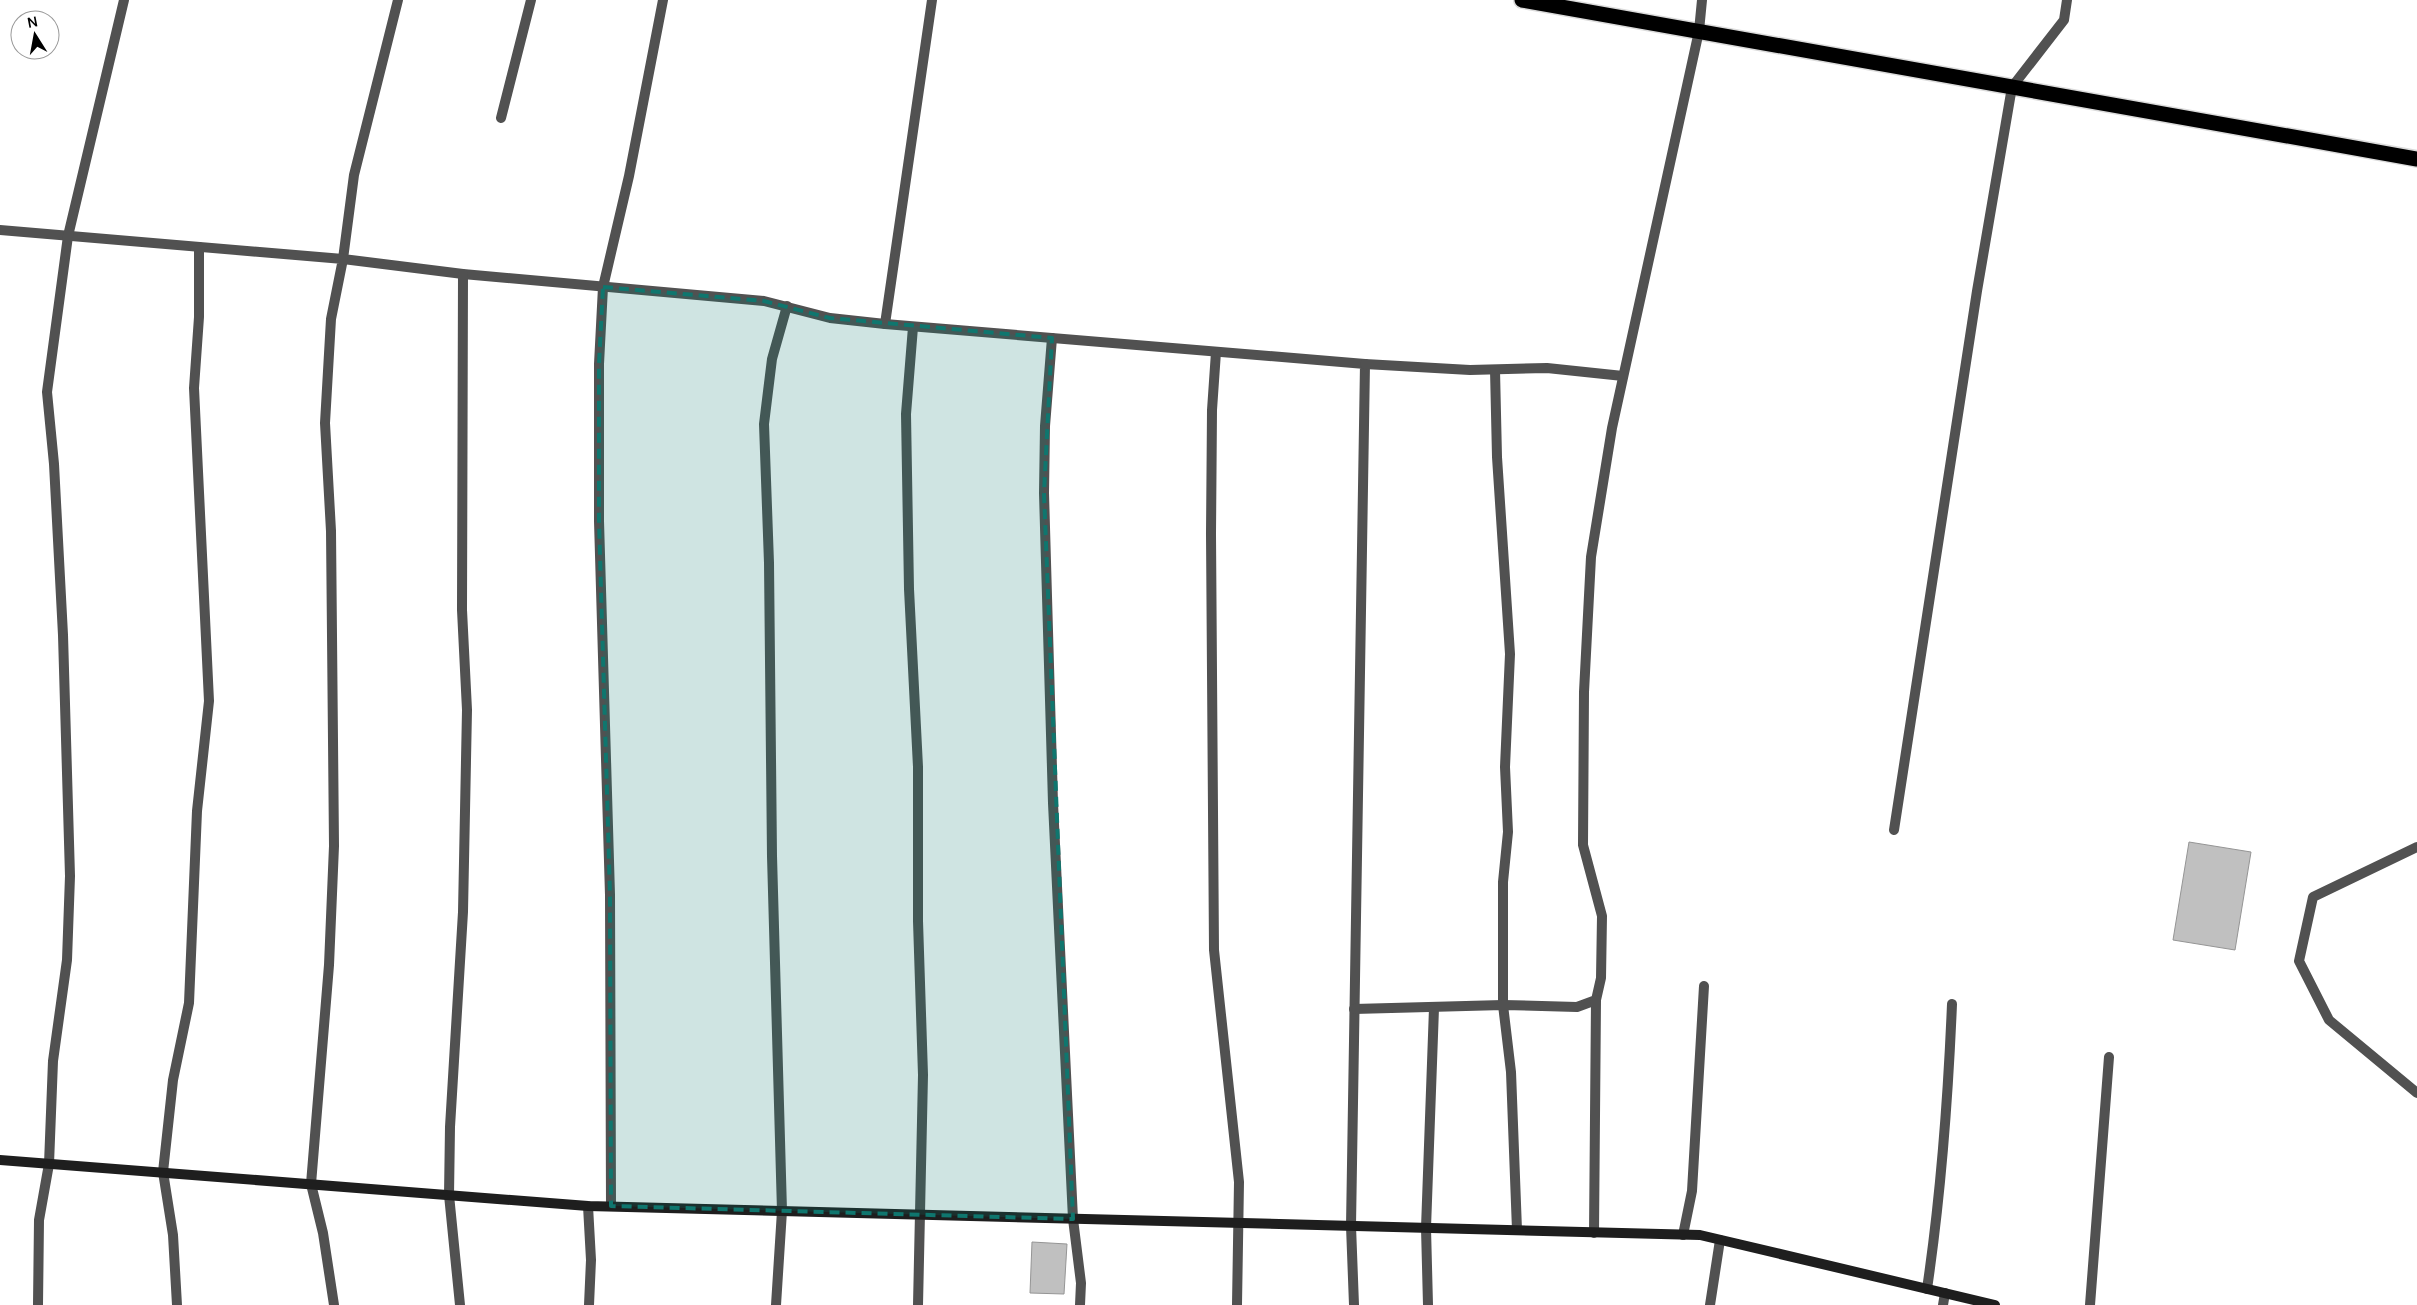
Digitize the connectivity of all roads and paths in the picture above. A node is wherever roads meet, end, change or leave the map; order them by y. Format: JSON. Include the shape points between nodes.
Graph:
{"nodes":[{"id":1,"x":124,"y":0,"type":"edge"},
{"id":2,"x":398,"y":0,"type":"edge"},
{"id":3,"x":531,"y":0,"type":"edge"},
{"id":4,"x":663,"y":0,"type":"edge"},
{"id":5,"x":932,"y":0,"type":"edge"},
{"id":6,"x":1522,"y":0,"type":"edge"},
{"id":7,"x":1702,"y":0,"type":"edge"},
{"id":8,"x":2067,"y":0,"type":"edge"},
{"id":9,"x":1699,"y":31,"type":"junction"},
{"id":10,"x":2012,"y":87,"type":"junction"},
{"id":11,"x":501,"y":118,"type":"dead end"},
{"id":12,"x":2417,"y":159,"type":"edge"},
{"id":13,"x":0,"y":230,"type":"edge"},
{"id":14,"x":68,"y":236,"type":"junction"},
{"id":15,"x":199,"y":247,"type":"junction"},
{"id":16,"x":343,"y":259,"type":"junction"},
{"id":17,"x":463,"y":274,"type":"junction"},
{"id":18,"x":604,"y":287,"type":"junction"},
{"id":19,"x":787,"y":306,"type":"junction"},
{"id":20,"x":886,"y":324,"type":"junction"},
{"id":21,"x":913,"y":326,"type":"junction"},
{"id":22,"x":1052,"y":338,"type":"junction"},
{"id":23,"x":1216,"y":352,"type":"junction"},
{"id":24,"x":1365,"y":364,"type":"junction"},
{"id":25,"x":1496,"y":370,"type":"junction"},
{"id":26,"x":1623,"y":376,"type":"junction"},
{"id":27,"x":1894,"y":830,"type":"dead end"},
{"id":28,"x":2417,"y":847,"type":"edge"},
{"id":29,"x":1704,"y":986,"type":"dead end"},
{"id":30,"x":1596,"y":1000,"type":"junction"},
{"id":31,"x":1952,"y":1004,"type":"dead end"},
{"id":32,"x":1503,"y":1005,"type":"junction"},
{"id":33,"x":1434,"y":1008,"type":"junction"},
{"id":34,"x":1354,"y":1009,"type":"junction"},
{"id":35,"x":2109,"y":1057,"type":"dead end"},
{"id":36,"x":2417,"y":1094,"type":"edge"},
{"id":37,"x":0,"y":1160,"type":"edge"},
{"id":38,"x":50,"y":1164,"type":"junction"},
{"id":39,"x":163,"y":1172,"type":"junction"},
{"id":40,"x":311,"y":1184,"type":"junction"},
{"id":41,"x":449,"y":1195,"type":"junction"},
{"id":42,"x":588,"y":1206,"type":"junction"},
{"id":43,"x":611,"y":1206,"type":"junction"},
{"id":44,"x":782,"y":1211,"type":"junction"},
{"id":45,"x":921,"y":1215,"type":"junction"},
{"id":46,"x":1073,"y":1219,"type":"junction"},
{"id":47,"x":1238,"y":1223,"type":"junction"},
{"id":48,"x":1350,"y":1226,"type":"junction"},
{"id":49,"x":1426,"y":1228,"type":"junction"},
{"id":50,"x":1517,"y":1230,"type":"junction"},
{"id":51,"x":1594,"y":1233,"type":"junction"},
{"id":52,"x":1683,"y":1235,"type":"junction"},
{"id":53,"x":1720,"y":1240,"type":"junction"},
{"id":54,"x":1927,"y":1289,"type":"junction"},
{"id":55,"x":1945,"y":1293,"type":"junction"},
{"id":56,"x":38,"y":1305,"type":"edge"},
{"id":57,"x":178,"y":1305,"type":"edge"},
{"id":58,"x":334,"y":1305,"type":"edge"},
{"id":59,"x":460,"y":1305,"type":"edge"},
{"id":60,"x":589,"y":1305,"type":"edge"},
{"id":61,"x":776,"y":1305,"type":"edge"},
{"id":62,"x":918,"y":1305,"type":"edge"},
{"id":63,"x":1080,"y":1305,"type":"edge"},
{"id":64,"x":1237,"y":1305,"type":"edge"},
{"id":65,"x":1354,"y":1305,"type":"edge"},
{"id":66,"x":1428,"y":1305,"type":"edge"},
{"id":67,"x":1710,"y":1305,"type":"edge"},
{"id":68,"x":1943,"y":1305,"type":"edge"},
{"id":69,"x":1995,"y":1305,"type":"edge"},
{"id":70,"x":2090,"y":1305,"type":"edge"}],
"edges":[{"from":1,"to":14,"type":"street"},
{"from":2,"to":16,"type":"street","via":[[354,175]]},
{"from":3,"to":11,"type":"street"},
{"from":4,"to":18,"type":"street"},
{"from":5,"to":20,"type":"street"},
{"from":6,"to":9,"type":"highway"},
{"from":7,"to":9,"type":"street"},
{"from":8,"to":10,"type":"street","via":[[2064,20]]},
{"from":9,"to":10,"type":"highway"},
{"from":9,"to":26,"type":"street"},
{"from":10,"to":12,"type":"highway"},
{"from":10,"to":27,"type":"street","via":[[1976,291]]},
{"from":13,"to":14,"type":"street"},
{"from":14,"to":15,"type":"street"},
{"from":14,"to":38,"type":"street","via":[[47,392],[63,635],[70,876],[67,960],[53,1061]]},
{"from":15,"to":16,"type":"street"},
{"from":15,"to":39,"type":"street","via":[[194,388],[209,702],[197,811],[189,1003],[173,1080]]},
{"from":16,"to":17,"type":"street"},
{"from":16,"to":40,"type":"street","via":[[331,319],[325,423],[331,531],[334,846],[329,965]]},
{"from":17,"to":18,"type":"street"},
{"from":17,"to":41,"type":"street","via":[[462,610],[467,710],[463,912]]},
{"from":18,"to":19,"type":"street","via":[[764,300]]},
{"from":18,"to":43,"type":"street","via":[[599,364],[599,521],[610,895]]},
{"from":19,"to":20,"type":"street","via":[[830,318]]},
{"from":19,"to":44,"type":"street","via":[[772,359],[764,424]]},
{"from":20,"to":21,"type":"street"},
{"from":21,"to":22,"type":"street"},
{"from":21,"to":45,"type":"street","via":[[906,414],[909,589],[918,767],[923,1075]]},
{"from":22,"to":23,"type":"street"},
{"from":22,"to":46,"type":"street","via":[[1044,493],[1053,803]]},
{"from":23,"to":24,"type":"street"},
{"from":23,"to":47,"type":"street","via":[[1211,534],[1214,950],[1239,1182]]},
{"from":24,"to":25,"type":"street"},
{"from":24,"to":34,"type":"street"},
{"from":25,"to":26,"type":"street","via":[[1547,368]]},
{"from":25,"to":32,"type":"street","via":[[1497,457],[1510,654],[1505,768],[1508,832],[1503,882]]},
{"from":26,"to":30,"type":"street","via":[[1592,557],[1584,692],[1583,844],[1602,916],[1601,978]]},
{"from":28,"to":36,"type":"street","via":[[2313,897],[2299,961],[2329,1020]]},
{"from":29,"to":52,"type":"street","via":[[1692,1191]]},
{"from":30,"to":32,"type":"street","via":[[1577,1008]]},
{"from":30,"to":51,"type":"street"},
{"from":31,"to":54,"type":"street","via":[[1940,1202]]},
{"from":32,"to":33,"type":"street"},
{"from":32,"to":50,"type":"street","via":[[1511,1072]]},
{"from":33,"to":34,"type":"street"},
{"from":33,"to":49,"type":"street"},
{"from":34,"to":48,"type":"street"},
{"from":35,"to":70,"type":"street"},
{"from":37,"to":38,"type":"street"},
{"from":38,"to":39,"type":"street"},
{"from":38,"to":56,"type":"street","via":[[39,1220]]},
{"from":39,"to":40,"type":"street"},
{"from":39,"to":57,"type":"street","via":[[173,1235]]},
{"from":40,"to":41,"type":"street"},
{"from":40,"to":58,"type":"street","via":[[323,1232]]},
{"from":41,"to":42,"type":"street"},
{"from":41,"to":59,"type":"street"},
{"from":42,"to":43,"type":"street"},
{"from":42,"to":60,"type":"street"},
{"from":43,"to":44,"type":"street"},
{"from":44,"to":45,"type":"street"},
{"from":44,"to":61,"type":"street"},
{"from":45,"to":46,"type":"street"},
{"from":45,"to":62,"type":"street"},
{"from":46,"to":47,"type":"street"},
{"from":46,"to":63,"type":"street","via":[[1081,1283]]},
{"from":47,"to":48,"type":"street"},
{"from":47,"to":64,"type":"street"},
{"from":48,"to":49,"type":"street"},
{"from":48,"to":65,"type":"street"},
{"from":49,"to":50,"type":"street"},
{"from":49,"to":66,"type":"street"},
{"from":50,"to":51,"type":"street"},
{"from":51,"to":52,"type":"street"},
{"from":52,"to":53,"type":"street"},
{"from":53,"to":54,"type":"street"},
{"from":53,"to":67,"type":"street"},
{"from":54,"to":55,"type":"street"},
{"from":55,"to":68,"type":"street"},
{"from":55,"to":69,"type":"street"}]}
